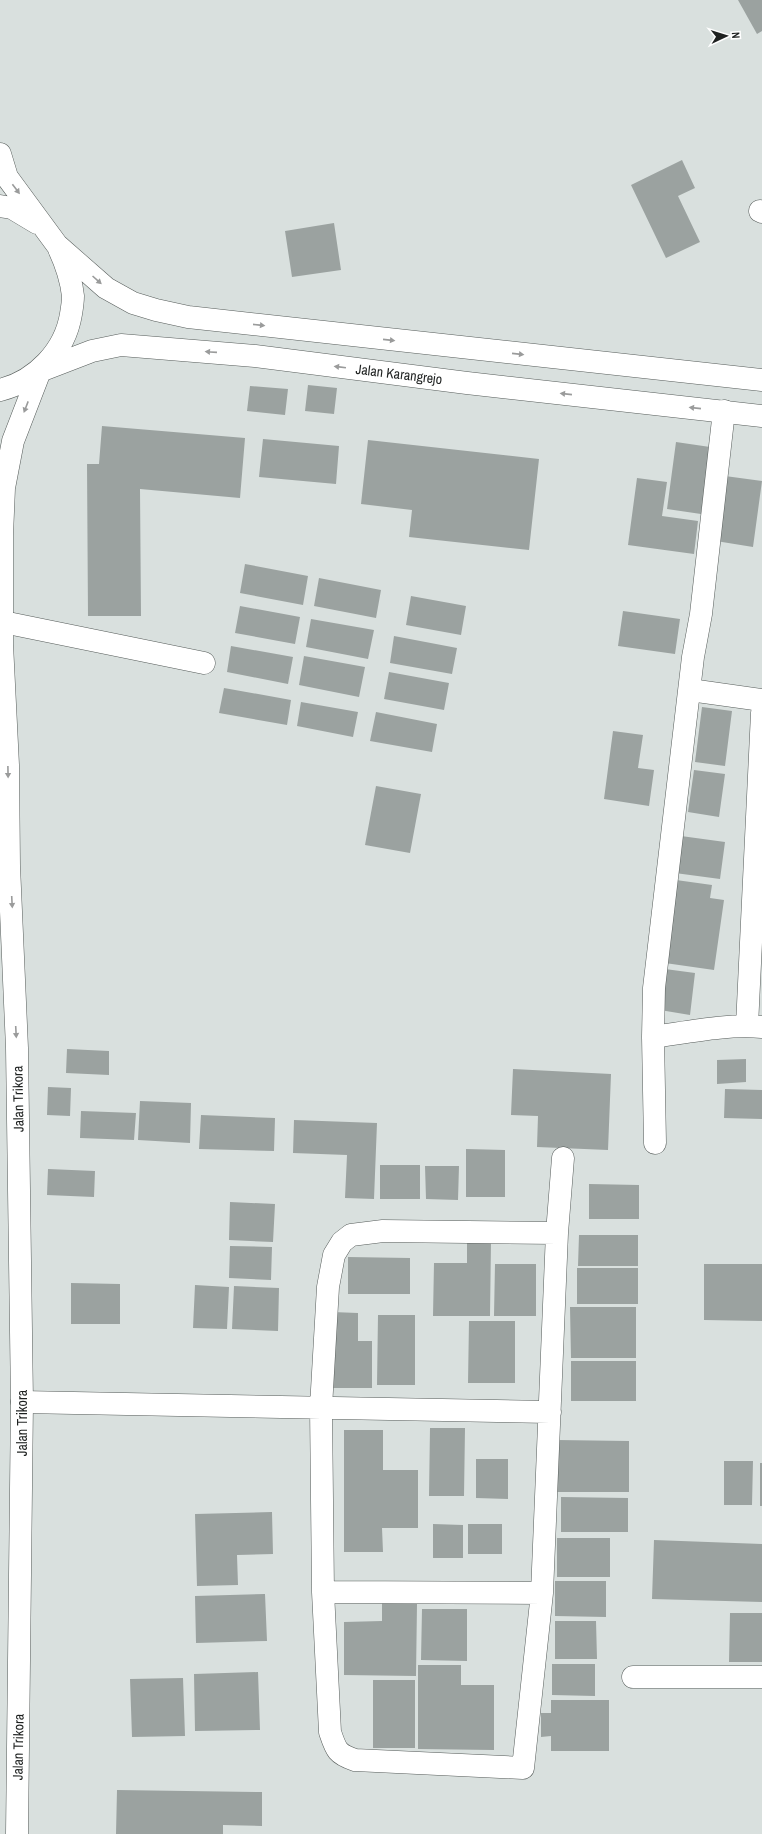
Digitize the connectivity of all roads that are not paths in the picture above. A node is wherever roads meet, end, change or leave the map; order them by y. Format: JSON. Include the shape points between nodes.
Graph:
{"nodes":[{"id":1,"x":0,"y":154,"type":"edge"},
{"id":2,"x":0,"y":206,"type":"edge"},
{"id":3,"x":57,"y":245,"type":"junction"},
{"id":4,"x":40,"y":371,"type":"junction"},
{"id":5,"x":762,"y":380,"type":"edge"},
{"id":6,"x":0,"y":390,"type":"edge"},
{"id":7,"x":724,"y":411,"type":"junction"},
{"id":8,"x":762,"y":416,"type":"edge"},
{"id":9,"x":3,"y":622,"type":"junction"},
{"id":10,"x":204,"y":663,"type":"dead end"},
{"id":11,"x":690,"y":690,"type":"junction"},
{"id":12,"x":762,"y":700,"type":"edge"},
{"id":13,"x":762,"y":713,"type":"edge"},
{"id":14,"x":759,"y":857,"type":"edge"},
{"id":15,"x":754,"y":1026,"type":"edge"},
{"id":16,"x":653,"y":1037,"type":"junction"},
{"id":17,"x":656,"y":1143,"type":"dead end"},
{"id":18,"x":563,"y":1158,"type":"dead end"},
{"id":19,"x":557,"y":1233,"type":"junction"},
{"id":20,"x":22,"y":1402,"type":"junction"},
{"id":21,"x":321,"y":1407,"type":"junction"},
{"id":22,"x":550,"y":1412,"type":"junction"},
{"id":23,"x":322,"y":1592,"type":"junction"},
{"id":24,"x":542,"y":1593,"type":"junction"},
{"id":25,"x":633,"y":1677,"type":"dead end"},
{"id":26,"x":762,"y":1677,"type":"edge"},
{"id":27,"x":17,"y":1834,"type":"edge"}],
"edges":[{"from":1,"to":3,"type":"street","one_way":true,"via":[[7,177]]},
{"from":2,"to":3,"type":"street","via":[[12,208],[37,223]]},
{"from":3,"to":4,"type":"street","via":[[69,270],[73,297],[69,325],[58,350]]},
{"from":3,"to":5,"type":"street","one_way":true,"via":[[106,288],[133,302],[188,317]]},
{"from":4,"to":6,"type":"street","via":[[14,386]]},
{"from":7,"to":4,"type":"street","name":"Jalan Karangrejo","one_way":true,"via":[[467,383],[255,356],[122,345],[92,351]]},
{"from":4,"to":9,"type":"street","name":"Jalan Trikora","one_way":true,"via":[[13,441],[4,488]]},
{"from":7,"to":8,"type":"street","name":"Jalan Karangrejo"},
{"from":7,"to":11,"type":"street"},
{"from":9,"to":10,"type":"street"},
{"from":9,"to":20,"type":"street","name":"Jalan Trikora","one_way":true,"via":[[9,866],[17,1048]]},
{"from":11,"to":12,"type":"street"},
{"from":11,"to":16,"type":"street","via":[[654,988]]},
{"from":13,"to":14,"type":"street"},
{"from":14,"to":15,"type":"street"},
{"from":15,"to":16,"type":"street"},
{"from":16,"to":17,"type":"street"},
{"from":18,"to":19,"type":"street"},
{"from":19,"to":21,"type":"street","via":[[383,1231],[351,1235],[342,1242],[334,1255],[328,1287]]},
{"from":19,"to":22,"type":"street"},
{"from":20,"to":21,"type":"street"},
{"from":20,"to":27,"type":"street","name":"Jalan Trikora"},
{"from":21,"to":22,"type":"street"},
{"from":21,"to":23,"type":"street"},
{"from":22,"to":24,"type":"street"},
{"from":23,"to":24,"type":"street"},
{"from":23,"to":24,"type":"street","via":[[330,1732],[336,1749],[342,1756],[355,1760],[524,1768]]},
{"from":25,"to":26,"type":"street"}]}
